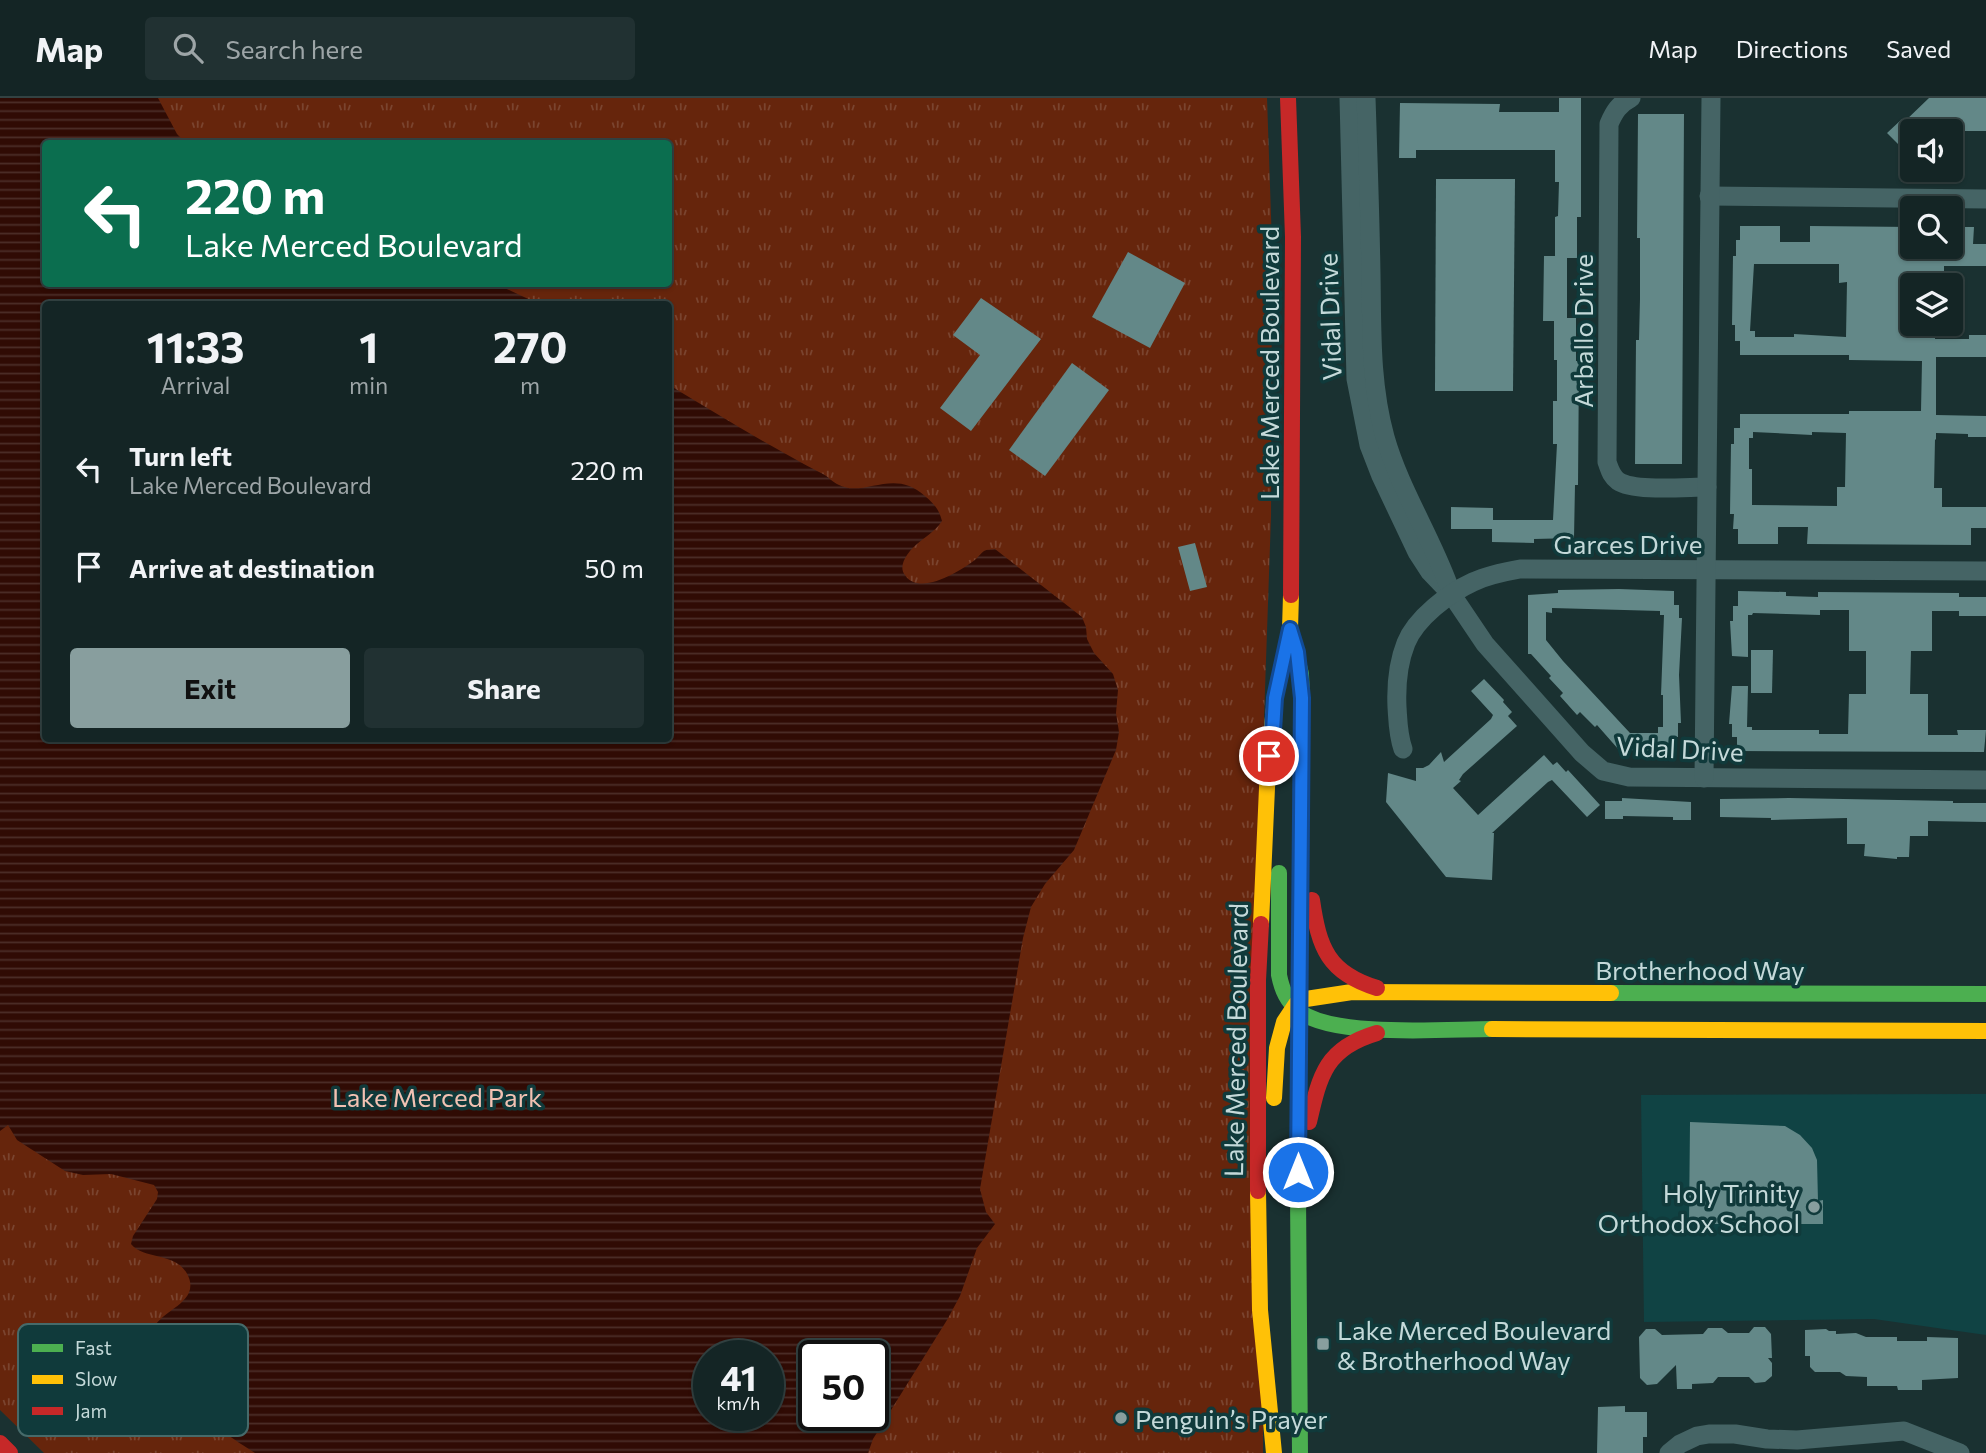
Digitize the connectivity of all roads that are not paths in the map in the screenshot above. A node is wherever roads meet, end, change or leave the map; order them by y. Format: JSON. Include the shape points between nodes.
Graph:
{"nodes":[{"id":1,"x":1288,"y":98,"type":"edge"},
{"id":2,"x":1349,"y":98,"type":"edge"},
{"id":3,"x":1366,"y":98,"type":"edge"},
{"id":4,"x":1631,"y":98,"type":"edge"},
{"id":5,"x":1711,"y":98,"type":"edge"},
{"id":6,"x":1709,"y":197,"type":"junction"},
{"id":7,"x":1986,"y":199,"type":"edge"},
{"id":8,"x":1707,"y":487,"type":"junction"},
{"id":9,"x":1706,"y":569,"type":"junction"},
{"id":10,"x":1986,"y":572,"type":"edge"},
{"id":11,"x":1452,"y":595,"type":"junction"},
{"id":12,"x":1290,"y":629,"type":"junction"},
{"id":13,"x":1273,"y":731,"type":"junction"},
{"id":14,"x":1403,"y":749,"type":"dead end"},
{"id":15,"x":1704,"y":778,"type":"junction"},
{"id":16,"x":1986,"y":780,"type":"edge"},
{"id":17,"x":1300,"y":794,"type":"junction"},
{"id":18,"x":1413,"y":992,"type":"junction"},
{"id":19,"x":1986,"y":994,"type":"edge"},
{"id":20,"x":1297,"y":1007,"type":"junction"},
{"id":21,"x":1414,"y":1029,"type":"junction"},
{"id":22,"x":1986,"y":1031,"type":"edge"},
{"id":23,"x":1298,"y":1172,"type":"junction"},
{"id":24,"x":0,"y":1443,"type":"edge"},
{"id":25,"x":10,"y":1453,"type":"edge"},
{"id":26,"x":1274,"y":1453,"type":"edge"},
{"id":27,"x":1300,"y":1453,"type":"edge"},
{"id":28,"x":1669,"y":1453,"type":"edge"},
{"id":29,"x":1960,"y":1453,"type":"edge"}],
"edges":[{"from":1,"to":12,"type":"main road","name":"Lake Merced Boulevard","via":[[1293,237]]},
{"from":2,"to":11,"type":"street","name":"Vidal Drive","via":[[1354,348],[1361,414],[1381,476],[1417,552]]},
{"from":3,"to":11,"type":"street","name":"Vidal Drive","via":[[1371,348],[1378,410],[1397,469]]},
{"from":4,"to":8,"type":"street","name":"Arballo Drive","via":[[1614,112],[1609,124],[1607,462],[1619,482],[1632,486]]},
{"from":5,"to":6,"type":"street"},
{"from":6,"to":7,"type":"street"},
{"from":6,"to":8,"type":"street"},
{"from":8,"to":9,"type":"street"},
{"from":9,"to":10,"type":"street","name":"Garces Drive"},
{"from":9,"to":11,"type":"street","name":"Garces Drive","via":[[1520,569],[1494,573]]},
{"from":9,"to":15,"type":"street"},
{"from":11,"to":14,"type":"street","name":"Garces Drive","via":[[1424,616],[1407,640],[1396,692]]},
{"from":11,"to":15,"type":"street","name":"Vidal Drive","via":[[1485,645],[1603,771],[1629,777]]},
{"from":12,"to":13,"type":"main road","name":"Lake Merced Boulevard"},
{"from":12,"to":17,"type":"main road","name":"Lake Merced Boulevard","via":[[1301,686]]},
{"from":13,"to":20,"type":"main road","via":[[1280,772],[1279,975],[1282,991]]},
{"from":13,"to":26,"type":"main road","name":"Lake Merced Boulevard","via":[[1266,779],[1256,1098],[1259,1280]]},
{"from":15,"to":16,"type":"street","name":"Vidal Drive"},
{"from":17,"to":18,"type":"main road","via":[[1322,948],[1350,979],[1374,988]]},
{"from":17,"to":20,"type":"main road","name":"Lake Merced Boulevard"},
{"from":18,"to":19,"type":"main road","name":"Brotherhood Way"},
{"from":18,"to":20,"type":"main road","via":[[1340,993],[1313,997]]},
{"from":20,"to":21,"type":"main road","via":[[1331,1024]]},
{"from":20,"to":23,"type":"main road","name":"Lake Merced Boulevard"},
{"from":20,"to":26,"type":"main road","via":[[1282,1031],[1274,1079]]},
{"from":21,"to":22,"type":"main road"},
{"from":21,"to":23,"type":"main road","via":[[1362,1037],[1331,1058],[1319,1079]]},
{"from":23,"to":27,"type":"main road","name":"Lake Merced Boulevard"},
{"from":24,"to":25,"type":"main road"},
{"from":28,"to":29,"type":"street","via":[[1679,1444],[1709,1434],[1797,1440],[1904,1431]]}]}
